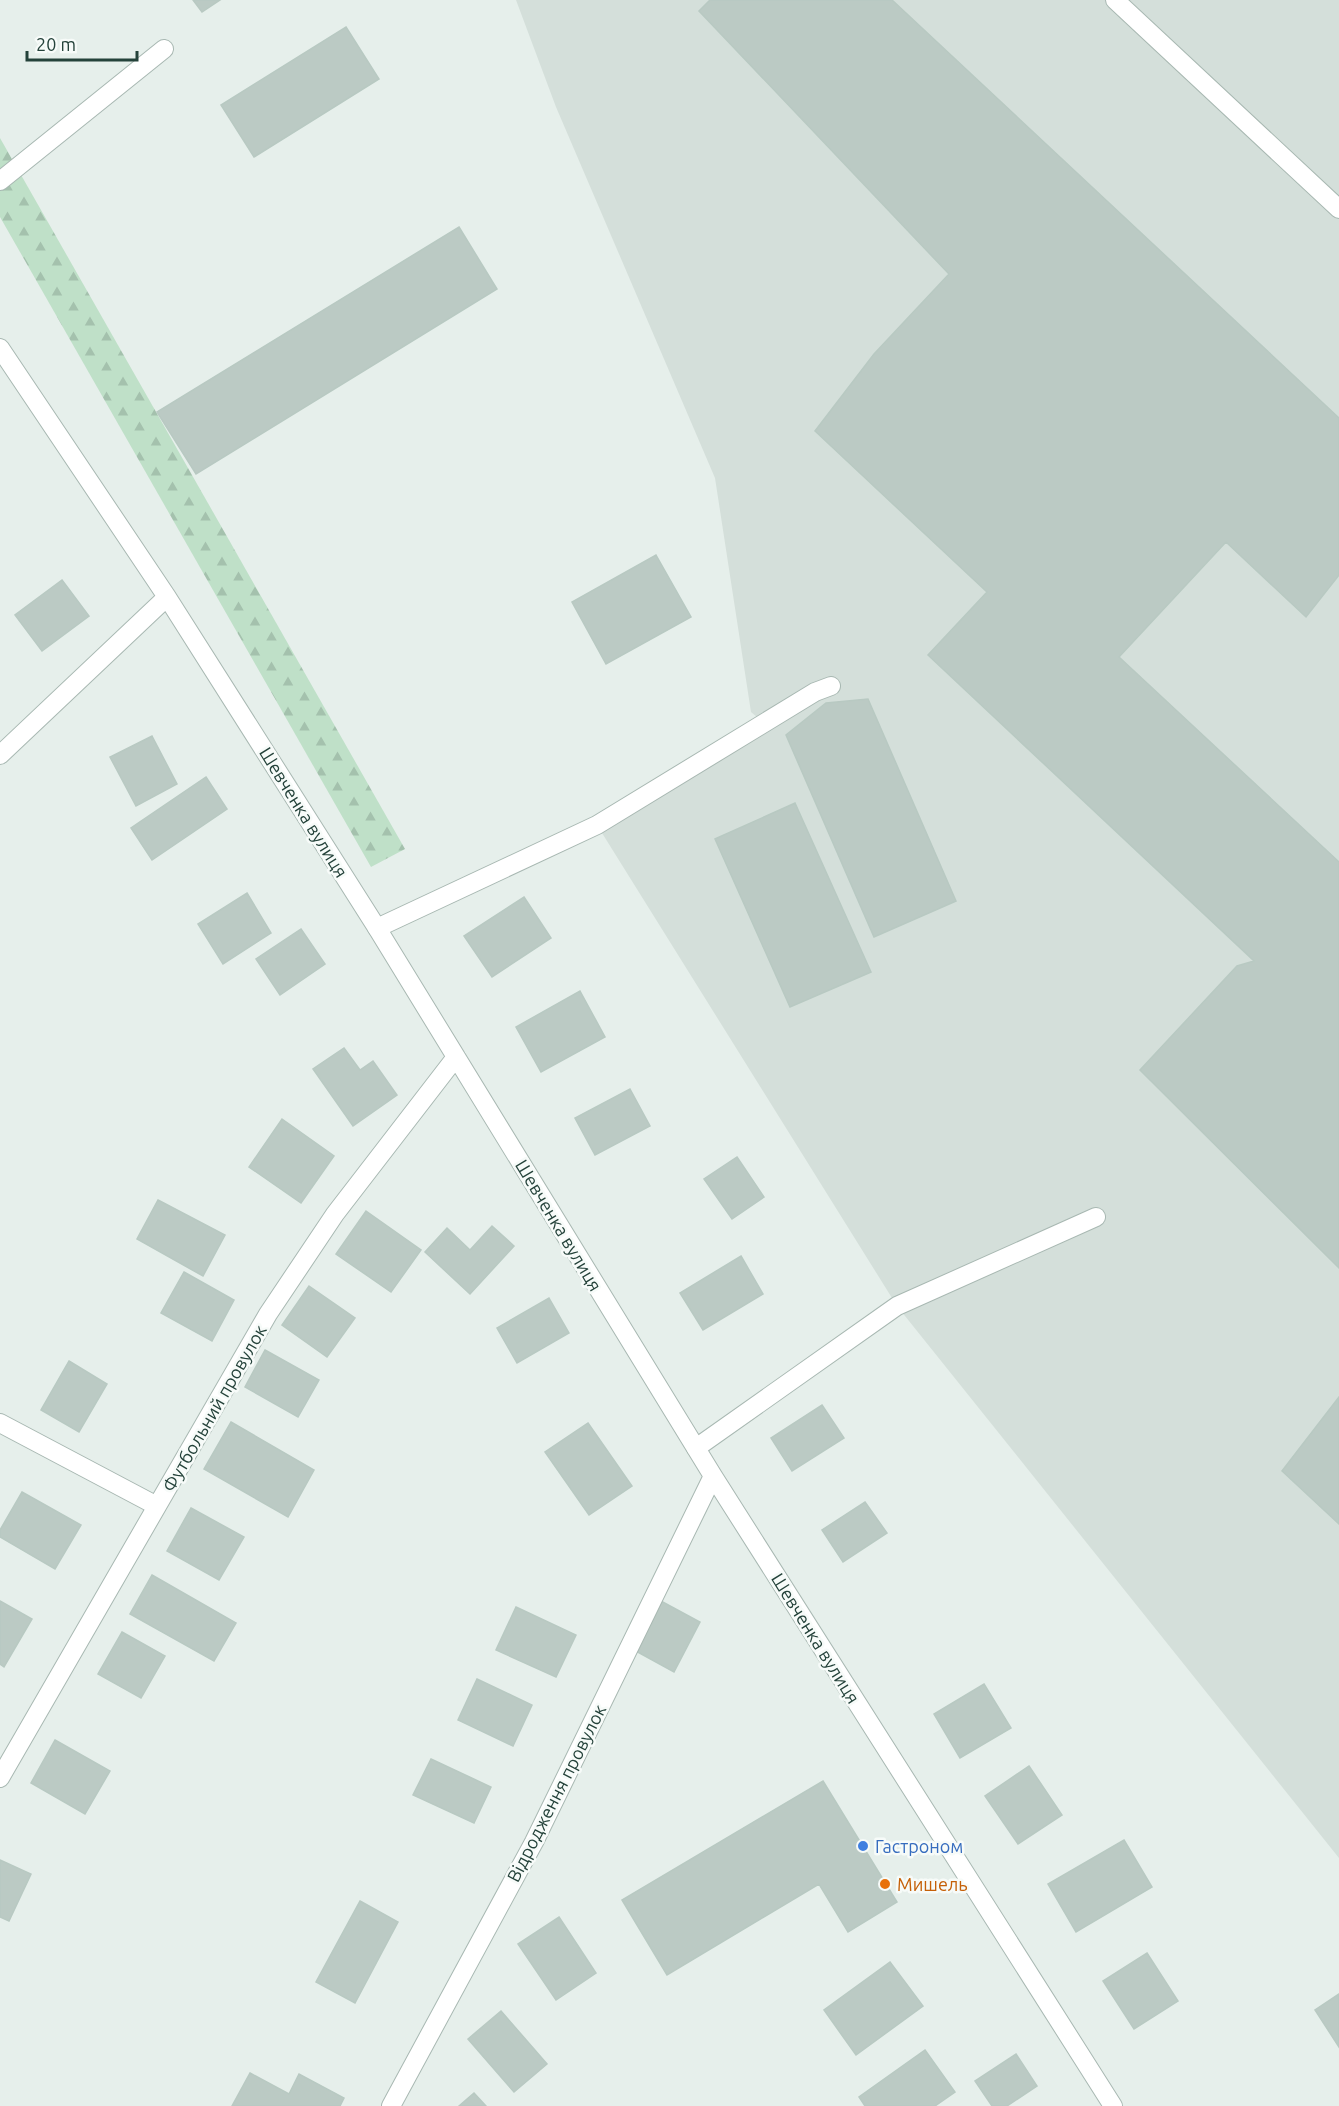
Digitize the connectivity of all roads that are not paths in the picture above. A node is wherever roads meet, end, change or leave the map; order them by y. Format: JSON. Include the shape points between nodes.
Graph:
{"nodes":[{"id":1,"x":1115,"y":0,"type":"edge"},
{"id":2,"x":164,"y":49,"type":"dead end"},
{"id":3,"x":0,"y":181,"type":"edge"},
{"id":4,"x":1339,"y":209,"type":"edge"},
{"id":5,"x":0,"y":348,"type":"edge"},
{"id":6,"x":167,"y":597,"type":"junction"},
{"id":7,"x":831,"y":686,"type":"dead end"},
{"id":8,"x":0,"y":755,"type":"edge"},
{"id":9,"x":377,"y":928,"type":"junction"},
{"id":10,"x":456,"y":1057,"type":"junction"},
{"id":11,"x":1096,"y":1217,"type":"dead end"},
{"id":12,"x":0,"y":1423,"type":"edge"},
{"id":13,"x":696,"y":1448,"type":"junction"},
{"id":14,"x":713,"y":1476,"type":"junction"},
{"id":15,"x":157,"y":1506,"type":"junction"},
{"id":16,"x":0,"y":1778,"type":"edge"},
{"id":17,"x":391,"y":2106,"type":"edge"},
{"id":18,"x":1113,"y":2106,"type":"edge"}],
"edges":[{"from":1,"to":4,"type":"street"},
{"from":2,"to":3,"type":"street"},
{"from":5,"to":6,"type":"street","name":"Шевченка вулиця"},
{"from":6,"to":8,"type":"street"},
{"from":6,"to":9,"type":"street","name":"Шевченка вулиця"},
{"from":7,"to":9,"type":"street","via":[[815,692],[597,825]]},
{"from":9,"to":10,"type":"street","name":"Шевченка вулиця"},
{"from":10,"to":13,"type":"street","name":"Шевченка вулиця"},
{"from":10,"to":15,"type":"street","name":"Футбольний провулок","via":[[335,1214],[268,1314]]},
{"from":11,"to":13,"type":"street","via":[[897,1305]]},
{"from":12,"to":15,"type":"street"},
{"from":13,"to":14,"type":"street","name":"Шевченка вулиця"},
{"from":14,"to":17,"type":"street","name":"Відродження провулок","via":[[534,1842]]},
{"from":14,"to":18,"type":"street","name":"Шевченка вулиця"},
{"from":15,"to":16,"type":"street","name":"Футбольний провулок"}]}
